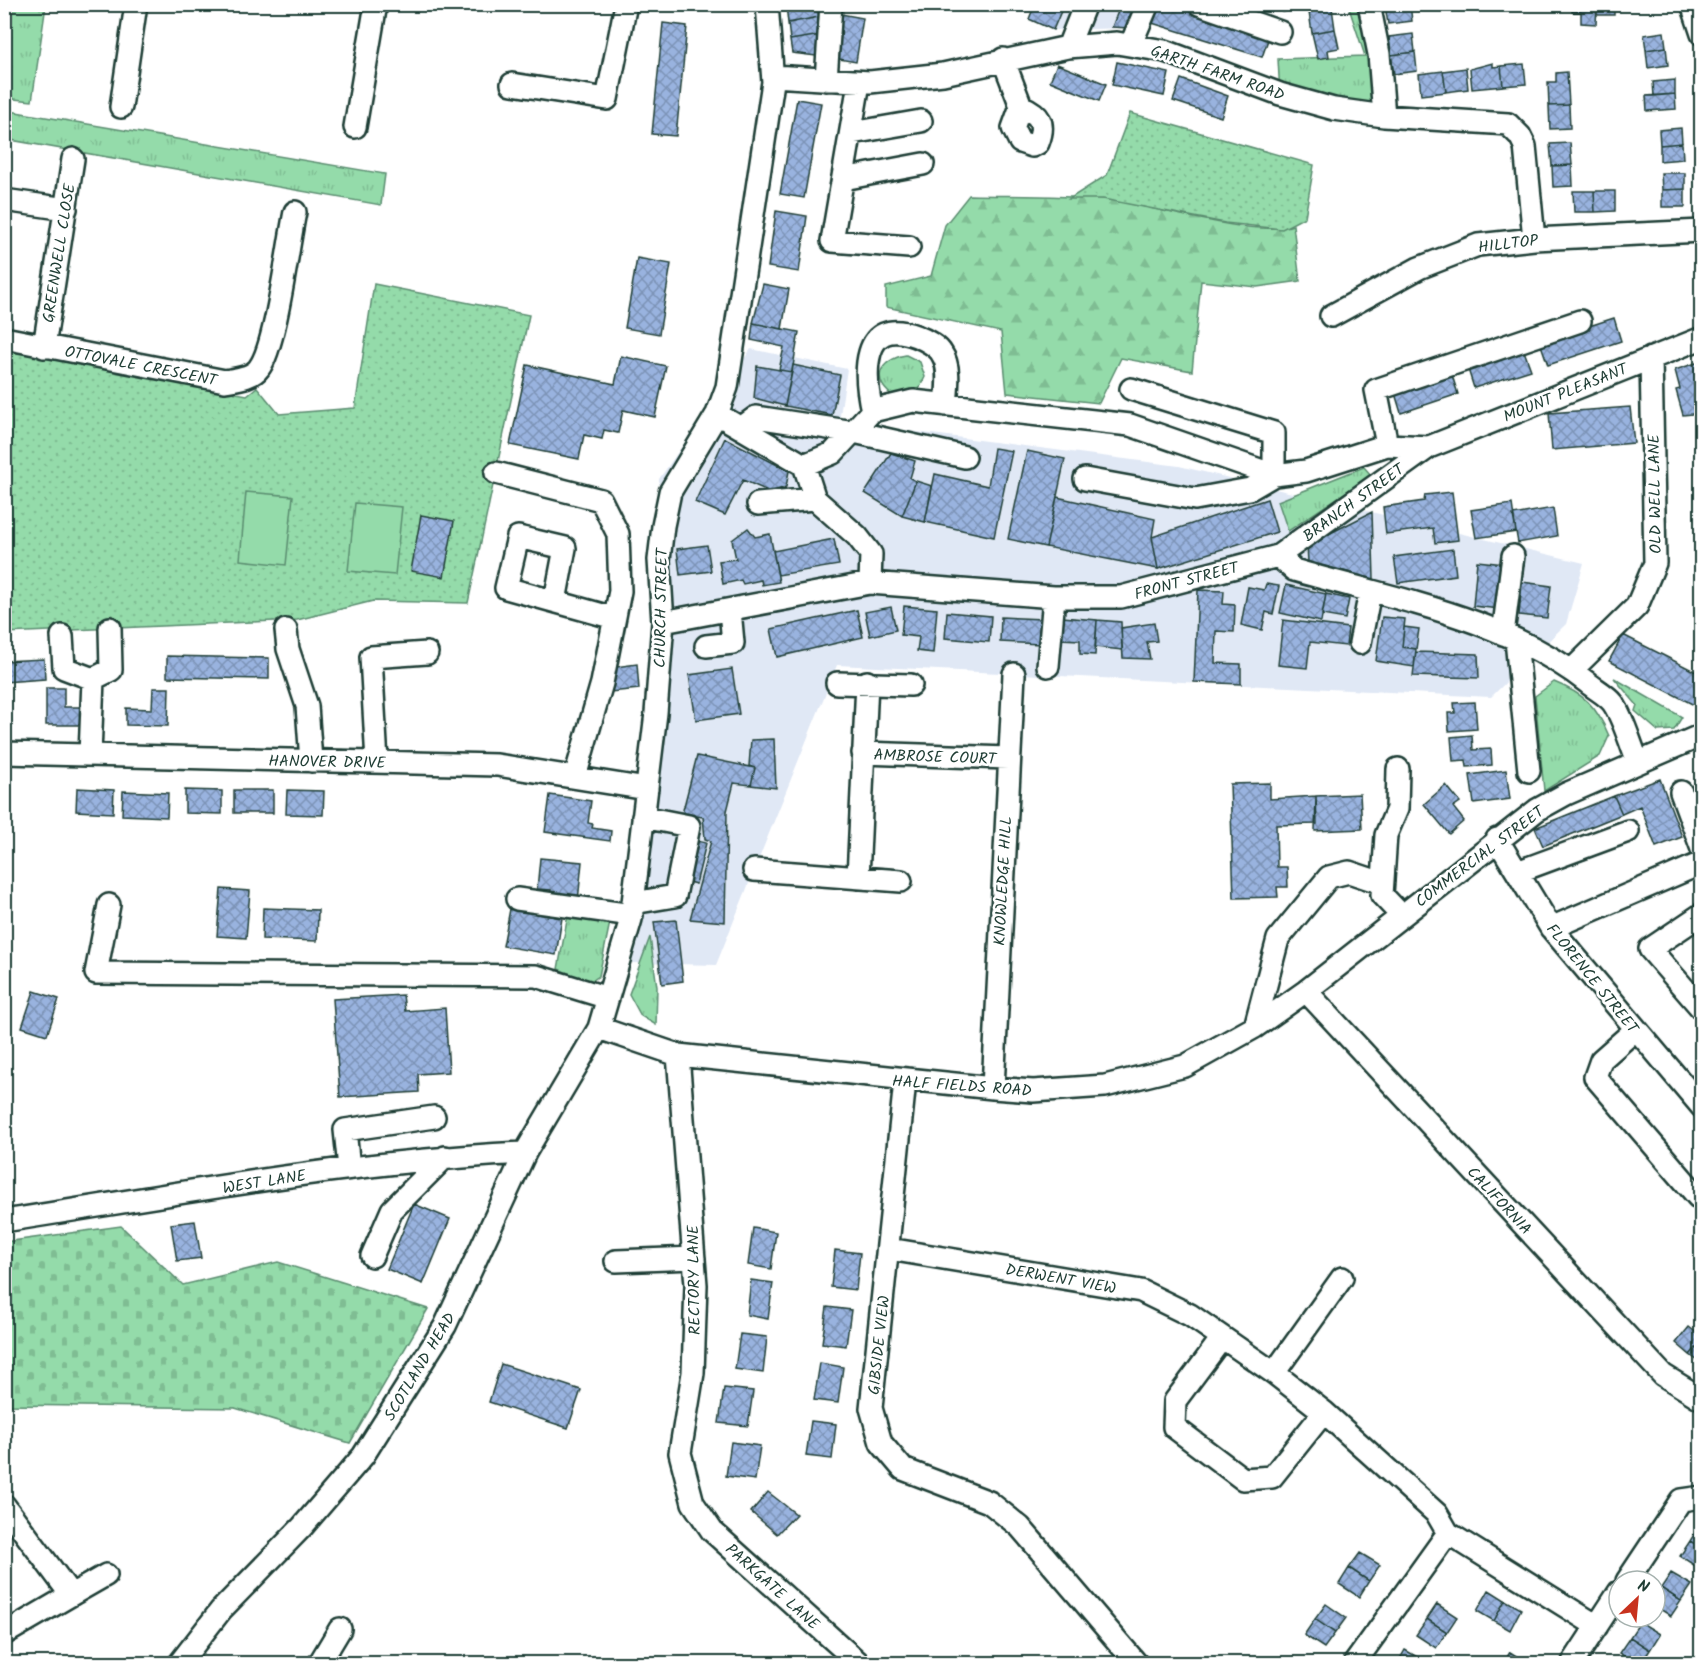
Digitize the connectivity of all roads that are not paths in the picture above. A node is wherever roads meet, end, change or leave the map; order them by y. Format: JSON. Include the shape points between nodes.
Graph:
{"nodes":[{"id":1,"x":136,"y":4,"type":"edge"},
{"id":2,"x":376,"y":4,"type":"edge"},
{"id":3,"x":626,"y":4,"type":"edge"},
{"id":4,"x":766,"y":4,"type":"edge"},
{"id":5,"x":831,"y":4,"type":"edge"},
{"id":6,"x":1085,"y":4,"type":"edge"},
{"id":7,"x":1148,"y":4,"type":"edge"},
{"id":8,"x":1199,"y":4,"type":"edge"},
{"id":9,"x":1369,"y":4,"type":"edge"},
{"id":10,"x":1692,"y":4,"type":"edge"},
{"id":11,"x":1280,"y":32,"type":"dead end"},
{"id":12,"x":1701,"y":34,"type":"edge"},
{"id":13,"x":1131,"y":44,"type":"junction"},
{"id":14,"x":1068,"y":47,"type":"junction"},
{"id":15,"x":1003,"y":59,"type":"junction"},
{"id":16,"x":772,"y":67,"type":"junction"},
{"id":17,"x":826,"y":80,"type":"junction"},
{"id":18,"x":859,"y":83,"type":"junction"},
{"id":19,"x":512,"y":84,"type":"dead end"},
{"id":20,"x":1021,"y":106,"type":"dead end"},
{"id":21,"x":121,"y":107,"type":"dead end"},
{"id":22,"x":1384,"y":116,"type":"junction"},
{"id":23,"x":921,"y":122,"type":"dead end"},
{"id":24,"x":355,"y":127,"type":"dead end"},
{"id":25,"x":852,"y":133,"type":"junction"},
{"id":26,"x":73,"y":159,"type":"dead end"},
{"id":27,"x":923,"y":164,"type":"dead end"},
{"id":28,"x":843,"y":179,"type":"junction"},
{"id":29,"x":4,"y":200,"type":"edge"},
{"id":30,"x":66,"y":209,"type":"junction"},
{"id":31,"x":295,"y":212,"type":"dead end"},
{"id":32,"x":1701,"y":231,"type":"edge"},
{"id":33,"x":1534,"y":239,"type":"junction"},
{"id":34,"x":909,"y":247,"type":"dead end"},
{"id":35,"x":1331,"y":316,"type":"dead end"},
{"id":36,"x":1580,"y":321,"type":"dead end"},
{"id":37,"x":4,"y":338,"type":"edge"},
{"id":38,"x":1701,"y":338,"type":"edge"},
{"id":39,"x":44,"y":347,"type":"junction"},
{"id":40,"x":1651,"y":358,"type":"junction"},
{"id":41,"x":1131,"y":389,"type":"dead end"},
{"id":42,"x":946,"y":405,"type":"junction"},
{"id":43,"x":872,"y":411,"type":"junction"},
{"id":44,"x":717,"y":414,"type":"junction"},
{"id":45,"x":741,"y":428,"type":"junction"},
{"id":46,"x":854,"y":432,"type":"junction"},
{"id":47,"x":1387,"y":445,"type":"junction"},
{"id":48,"x":1429,"y":447,"type":"junction"},
{"id":49,"x":965,"y":457,"type":"dead end"},
{"id":50,"x":804,"y":465,"type":"junction"},
{"id":51,"x":496,"y":473,"type":"dead end"},
{"id":52,"x":1274,"y":475,"type":"junction"},
{"id":53,"x":1085,"y":479,"type":"dead end"},
{"id":54,"x":815,"y":498,"type":"junction"},
{"id":55,"x":758,"y":504,"type":"dead end"},
{"id":56,"x":1278,"y":556,"type":"junction"},
{"id":57,"x":1513,"y":556,"type":"dead end"},
{"id":58,"x":870,"y":583,"type":"junction"},
{"id":59,"x":1370,"y":592,"type":"junction"},
{"id":60,"x":1053,"y":597,"type":"junction"},
{"id":61,"x":555,"y":602,"type":"dead end"},
{"id":62,"x":730,"y":610,"type":"junction"},
{"id":63,"x":614,"y":618,"type":"junction"},
{"id":64,"x":663,"y":622,"type":"junction"},
{"id":65,"x":110,"y":628,"type":"dead end"},
{"id":66,"x":286,"y":630,"type":"dead end"},
{"id":67,"x":62,"y":636,"type":"dead end"},
{"id":68,"x":1510,"y":637,"type":"junction"},
{"id":69,"x":1360,"y":644,"type":"dead end"},
{"id":70,"x":706,"y":646,"type":"dead end"},
{"id":71,"x":427,"y":654,"type":"dead end"},
{"id":72,"x":1048,"y":666,"type":"dead end"},
{"id":73,"x":1572,"y":670,"type":"junction"},
{"id":74,"x":1014,"y":674,"type":"dead end"},
{"id":75,"x":93,"y":680,"type":"junction"},
{"id":76,"x":867,"y":682,"type":"junction"},
{"id":77,"x":837,"y":683,"type":"dead end"},
{"id":78,"x":911,"y":685,"type":"dead end"},
{"id":79,"x":1701,"y":735,"type":"edge"},
{"id":80,"x":4,"y":753,"type":"edge"},
{"id":81,"x":863,"y":753,"type":"junction"},
{"id":82,"x":90,"y":755,"type":"junction"},
{"id":83,"x":1008,"y":758,"type":"junction"},
{"id":84,"x":311,"y":761,"type":"junction"},
{"id":85,"x":377,"y":762,"type":"junction"},
{"id":86,"x":1638,"y":762,"type":"junction"},
{"id":87,"x":1398,"y":769,"type":"dead end"},
{"id":88,"x":1529,"y":771,"type":"dead end"},
{"id":89,"x":575,"y":777,"type":"junction"},
{"id":90,"x":647,"y":789,"type":"junction"},
{"id":91,"x":1681,"y":792,"type":"dead end"},
{"id":92,"x":644,"y":817,"type":"junction"},
{"id":93,"x":1628,"y":831,"type":"dead end"},
{"id":94,"x":1497,"y":839,"type":"junction"},
{"id":95,"x":1701,"y":849,"type":"edge"},
{"id":96,"x":1701,"y":863,"type":"edge"},
{"id":97,"x":753,"y":870,"type":"dead end"},
{"id":98,"x":1517,"y":872,"type":"junction"},
{"id":99,"x":858,"y":878,"type":"junction"},
{"id":100,"x":901,"y":881,"type":"dead end"},
{"id":101,"x":1382,"y":883,"type":"junction"},
{"id":102,"x":517,"y":899,"type":"dead end"},
{"id":103,"x":109,"y":905,"type":"dead end"},
{"id":104,"x":632,"y":909,"type":"junction"},
{"id":105,"x":1402,"y":916,"type":"junction"},
{"id":106,"x":1699,"y":921,"type":"edge"},
{"id":107,"x":1551,"y":928,"type":"junction"},
{"id":108,"x":1306,"y":991,"type":"junction"},
{"id":109,"x":608,"y":998,"type":"junction"},
{"id":110,"x":1701,"y":1009,"type":"edge"},
{"id":111,"x":1255,"y":1027,"type":"junction"},
{"id":112,"x":599,"y":1028,"type":"junction"},
{"id":113,"x":1635,"y":1030,"type":"junction"},
{"id":114,"x":678,"y":1055,"type":"junction"},
{"id":115,"x":905,"y":1081,"type":"junction"},
{"id":116,"x":993,"y":1088,"type":"junction"},
{"id":117,"x":1701,"y":1107,"type":"edge"},
{"id":118,"x":434,"y":1117,"type":"dead end"},
{"id":119,"x":525,"y":1153,"type":"junction"},
{"id":120,"x":445,"y":1156,"type":"junction"},
{"id":121,"x":349,"y":1168,"type":"junction"},
{"id":122,"x":1701,"y":1197,"type":"edge"},
{"id":123,"x":4,"y":1221,"type":"edge"},
{"id":124,"x":889,"y":1249,"type":"junction"},
{"id":125,"x":372,"y":1256,"type":"dead end"},
{"id":126,"x":694,"y":1258,"type":"junction"},
{"id":127,"x":616,"y":1261,"type":"dead end"},
{"id":128,"x":1342,"y":1278,"type":"dead end"},
{"id":129,"x":1222,"y":1338,"type":"junction"},
{"id":130,"x":1274,"y":1373,"type":"junction"},
{"id":131,"x":1701,"y":1399,"type":"edge"},
{"id":132,"x":1324,"y":1412,"type":"junction"},
{"id":133,"x":1701,"y":1497,"type":"edge"},
{"id":134,"x":693,"y":1503,"type":"joint"},
{"id":135,"x":4,"y":1505,"type":"edge"},
{"id":136,"x":1448,"y":1533,"type":"junction"},
{"id":137,"x":1634,"y":1569,"type":"edge"},
{"id":138,"x":106,"y":1575,"type":"dead end"},
{"id":139,"x":71,"y":1595,"type":"junction"},
{"id":140,"x":1607,"y":1611,"type":"edge"},
{"id":141,"x":1597,"y":1626,"type":"junction"},
{"id":142,"x":340,"y":1629,"type":"dead end"},
{"id":143,"x":4,"y":1634,"type":"edge"},
{"id":144,"x":179,"y":1664,"type":"edge"},
{"id":145,"x":319,"y":1664,"type":"edge"},
{"id":146,"x":860,"y":1664,"type":"edge"},
{"id":147,"x":1137,"y":1664,"type":"edge"},
{"id":148,"x":1354,"y":1664,"type":"edge"},
{"id":149,"x":1572,"y":1664,"type":"edge"}],
"edges":[{"from":1,"to":21,"type":"street"},
{"from":2,"to":24,"type":"street"},
{"from":3,"to":19,"type":"street","via":[[607,99]]},
{"from":4,"to":16,"type":"street","name":"CHURCH STREET"},
{"from":5,"to":17,"type":"street"},
{"from":6,"to":14,"type":"street"},
{"from":7,"to":13,"type":"street"},
{"from":8,"to":11,"type":"street"},
{"from":9,"to":22,"type":"street","via":[[1379,54]]},
{"from":10,"to":12,"type":"street"},
{"from":13,"to":14,"type":"street","name":"GARTH FARM ROAD"},
{"from":13,"to":22,"type":"street","name":"GARTH FARM ROAD","via":[[1165,51],[1280,94],[1334,109]]},
{"from":14,"to":15,"type":"street","name":"GARTH FARM ROAD"},
{"from":15,"to":18,"type":"street","name":"GARTH FARM ROAD","via":[[943,74]]},
{"from":15,"to":20,"type":"street"},
{"from":16,"to":17,"type":"street","name":"GARTH FARM ROAD"},
{"from":16,"to":44,"type":"street","name":"CHURCH STREET","via":[[769,122],[727,387]]},
{"from":17,"to":18,"type":"street","name":"GARTH FARM ROAD"},
{"from":18,"to":25,"type":"street"},
{"from":22,"to":33,"type":"street","name":"GARTH FARM ROAD","via":[[1508,124],[1525,146]]},
{"from":23,"to":25,"type":"street"},
{"from":25,"to":28,"type":"street"},
{"from":26,"to":30,"type":"street","name":"GREENWELL CLOSE"},
{"from":27,"to":28,"type":"street"},
{"from":28,"to":34,"type":"street","via":[[832,241]]},
{"from":29,"to":30,"type":"street"},
{"from":30,"to":39,"type":"street","name":"GREENWELL CLOSE"},
{"from":31,"to":39,"type":"street","name":"OTTOVALE CRESCENT","via":[[269,346],[258,370],[225,381]]},
{"from":32,"to":33,"type":"street","name":"HILLTOP"},
{"from":33,"to":35,"type":"street","name":"HILLTOP","via":[[1478,245],[1453,253]]},
{"from":36,"to":47,"type":"street","via":[[1376,390]]},
{"from":37,"to":39,"type":"street","name":"OTTOVALE CRESCENT"},
{"from":38,"to":40,"type":"street","name":"MOUNT PLEASANT"},
{"from":40,"to":48,"type":"street","name":"MOUNT PLEASANT"},
{"from":40,"to":73,"type":"street","name":"OLD WELL LANE","via":[[1655,563],[1637,606]]},
{"from":41,"to":52,"type":"street","via":[[1274,433]]},
{"from":42,"to":43,"type":"street","via":[[913,401]]},
{"from":42,"to":43,"type":"street","via":[[947,372],[942,354],[924,339],[904,332],[886,333],[874,343],[868,359],[865,376]]},
{"from":42,"to":52,"type":"street","via":[[1130,424]]},
{"from":43,"to":46,"type":"street"},
{"from":44,"to":45,"type":"street"},
{"from":44,"to":64,"type":"street","name":"CHURCH STREET","via":[[670,492],[659,560]]},
{"from":45,"to":46,"type":"street","via":[[756,417]]},
{"from":45,"to":50,"type":"street"},
{"from":46,"to":49,"type":"street"},
{"from":46,"to":50,"type":"street","via":[[833,453]]},
{"from":47,"to":48,"type":"street"},
{"from":47,"to":52,"type":"street","via":[[1306,471]]},
{"from":48,"to":56,"type":"street","name":"BRANCH STREET"},
{"from":50,"to":54,"type":"street"},
{"from":51,"to":63,"type":"street","via":[[602,500],[618,534],[620,591]]},
{"from":52,"to":53,"type":"street","via":[[1250,489],[1195,499]]},
{"from":54,"to":55,"type":"street"},
{"from":54,"to":58,"type":"street","via":[[871,554]]},
{"from":56,"to":59,"type":"street","via":[[1294,570]]},
{"from":56,"to":60,"type":"street","name":"FRONT STREET","via":[[1121,597]]},
{"from":57,"to":68,"type":"street"},
{"from":58,"to":60,"type":"street","name":"FRONT STREET"},
{"from":58,"to":62,"type":"street","name":"FRONT STREET"},
{"from":59,"to":68,"type":"street","via":[[1461,617]]},
{"from":59,"to":69,"type":"street"},
{"from":60,"to":72,"type":"street"},
{"from":61,"to":63,"type":"street"},
{"from":62,"to":64,"type":"street","name":"FRONT STREET"},
{"from":62,"to":70,"type":"street","via":[[734,643]]},
{"from":63,"to":89,"type":"street","via":[[602,684]]},
{"from":64,"to":90,"type":"street","name":"CHURCH STREET"},
{"from":65,"to":75,"type":"street","via":[[111,670]]},
{"from":66,"to":84,"type":"street","via":[[288,649],[307,706]]},
{"from":67,"to":75,"type":"street","via":[[64,668]]},
{"from":68,"to":73,"type":"street"},
{"from":68,"to":88,"type":"street"},
{"from":71,"to":85,"type":"street","via":[[371,657]]},
{"from":73,"to":86,"type":"street","via":[[1613,702]]},
{"from":74,"to":83,"type":"street","name":"KNOWLEDGE HILL"},
{"from":75,"to":82,"type":"street"},
{"from":76,"to":77,"type":"street"},
{"from":76,"to":78,"type":"street"},
{"from":76,"to":81,"type":"street","name":"AMBROSE COURT"},
{"from":79,"to":86,"type":"street","name":"COMMERCIAL STREET"},
{"from":80,"to":82,"type":"street","name":"HANOVER DRIVE"},
{"from":81,"to":83,"type":"street","name":"AMBROSE COURT"},
{"from":81,"to":99,"type":"street","name":"AMBROSE COURT"},
{"from":82,"to":84,"type":"street","name":"HANOVER DRIVE"},
{"from":83,"to":116,"type":"street","name":"KNOWLEDGE HILL"},
{"from":84,"to":85,"type":"street","name":"HANOVER DRIVE"},
{"from":85,"to":89,"type":"street","name":"HANOVER DRIVE","via":[[497,765]]},
{"from":86,"to":94,"type":"street","name":"COMMERCIAL STREET","via":[[1537,810]]},
{"from":87,"to":101,"type":"street","via":[[1397,809],[1386,835]]},
{"from":89,"to":90,"type":"street","name":"HANOVER DRIVE"},
{"from":90,"to":92,"type":"street","name":"CHURCH STREET"},
{"from":91,"to":95,"type":"street"},
{"from":92,"to":104,"type":"street","name":"CHURCH STREET"},
{"from":92,"to":104,"type":"street","via":[[689,826],[675,896]]},
{"from":93,"to":98,"type":"street"},
{"from":94,"to":98,"type":"street","name":"FLORENCE STREET"},
{"from":94,"to":105,"type":"street","name":"COMMERCIAL STREET"},
{"from":96,"to":107,"type":"street"},
{"from":97,"to":99,"type":"street"},
{"from":98,"to":107,"type":"street","name":"FLORENCE STREET"},
{"from":99,"to":100,"type":"street"},
{"from":101,"to":105,"type":"street","via":[[1382,895]]},
{"from":101,"to":111,"type":"street","via":[[1350,872],[1329,877],[1278,939]]},
{"from":102,"to":104,"type":"street"},
{"from":103,"to":109,"type":"street","via":[[96,973],[536,976]]},
{"from":104,"to":109,"type":"street","name":"CHURCH STREET"},
{"from":105,"to":108,"type":"street","name":"COMMERCIAL STREET"},
{"from":106,"to":110,"type":"street","via":[[1650,949]]},
{"from":107,"to":113,"type":"street","name":"FLORENCE STREET"},
{"from":108,"to":111,"type":"street","name":"HALF FIELDS ROAD"},
{"from":108,"to":131,"type":"street","name":"CALIFORNIA","via":[[1663,1375]]},
{"from":109,"to":112,"type":"street","name":"CHURCH STREET"},
{"from":111,"to":116,"type":"street","name":"HALF FIELDS ROAD","via":[[1185,1066],[1105,1086],[1033,1091]]},
{"from":112,"to":114,"type":"street","name":"HALF FIELDS ROAD"},
{"from":112,"to":119,"type":"street","name":"SCOTLAND HEAD"},
{"from":113,"to":117,"type":"street","name":"FLORENCE STREET"},
{"from":113,"to":122,"type":"street","via":[[1601,1060],[1595,1077]]},
{"from":114,"to":115,"type":"street","name":"HALF FIELDS ROAD"},
{"from":114,"to":126,"type":"street","name":"RECTORY LANE"},
{"from":115,"to":116,"type":"street","name":"HALF FIELDS ROAD"},
{"from":115,"to":124,"type":"street","name":"GIBSIDE VIEW"},
{"from":118,"to":121,"type":"street","via":[[345,1130]]},
{"from":119,"to":120,"type":"street","name":"WEST LANE"},
{"from":119,"to":144,"type":"street","name":"SCOTLAND HEAD","via":[[446,1326],[363,1456],[302,1527],[220,1610]]},
{"from":120,"to":121,"type":"street","name":"WEST LANE"},
{"from":120,"to":125,"type":"street","via":[[392,1210]]},
{"from":121,"to":123,"type":"street","name":"WEST LANE"},
{"from":124,"to":129,"type":"street","name":"DERWENT VIEW","via":[[1141,1292],[1190,1315]]},
{"from":124,"to":147,"type":"street","name":"GIBSIDE VIEW","via":[[871,1408],[881,1443],[903,1469],[989,1502],[1020,1527]]},
{"from":126,"to":127,"type":"street"},
{"from":126,"to":134,"type":"street","name":"RECTORY LANE","via":[[693,1373],[680,1453]]},
{"from":128,"to":130,"type":"street"},
{"from":129,"to":130,"type":"street","name":"DERWENT VIEW"},
{"from":129,"to":132,"type":"street","via":[[1175,1401],[1174,1427],[1243,1479],[1272,1477]]},
{"from":130,"to":132,"type":"street","name":"DERWENT VIEW"},
{"from":132,"to":136,"type":"street","name":"DERWENT VIEW","via":[[1437,1514]]},
{"from":133,"to":137,"type":"street","via":[[1681,1500]]},
{"from":134,"to":146,"type":"street","name":"PARKGATE LANE","via":[[712,1531]]},
{"from":135,"to":139,"type":"street"},
{"from":136,"to":141,"type":"street","name":"DERWENT VIEW"},
{"from":136,"to":148,"type":"street"},
{"from":138,"to":139,"type":"street"},
{"from":139,"to":143,"type":"street"},
{"from":140,"to":141,"type":"street"},
{"from":141,"to":149,"type":"street"},
{"from":142,"to":145,"type":"street"}]}
